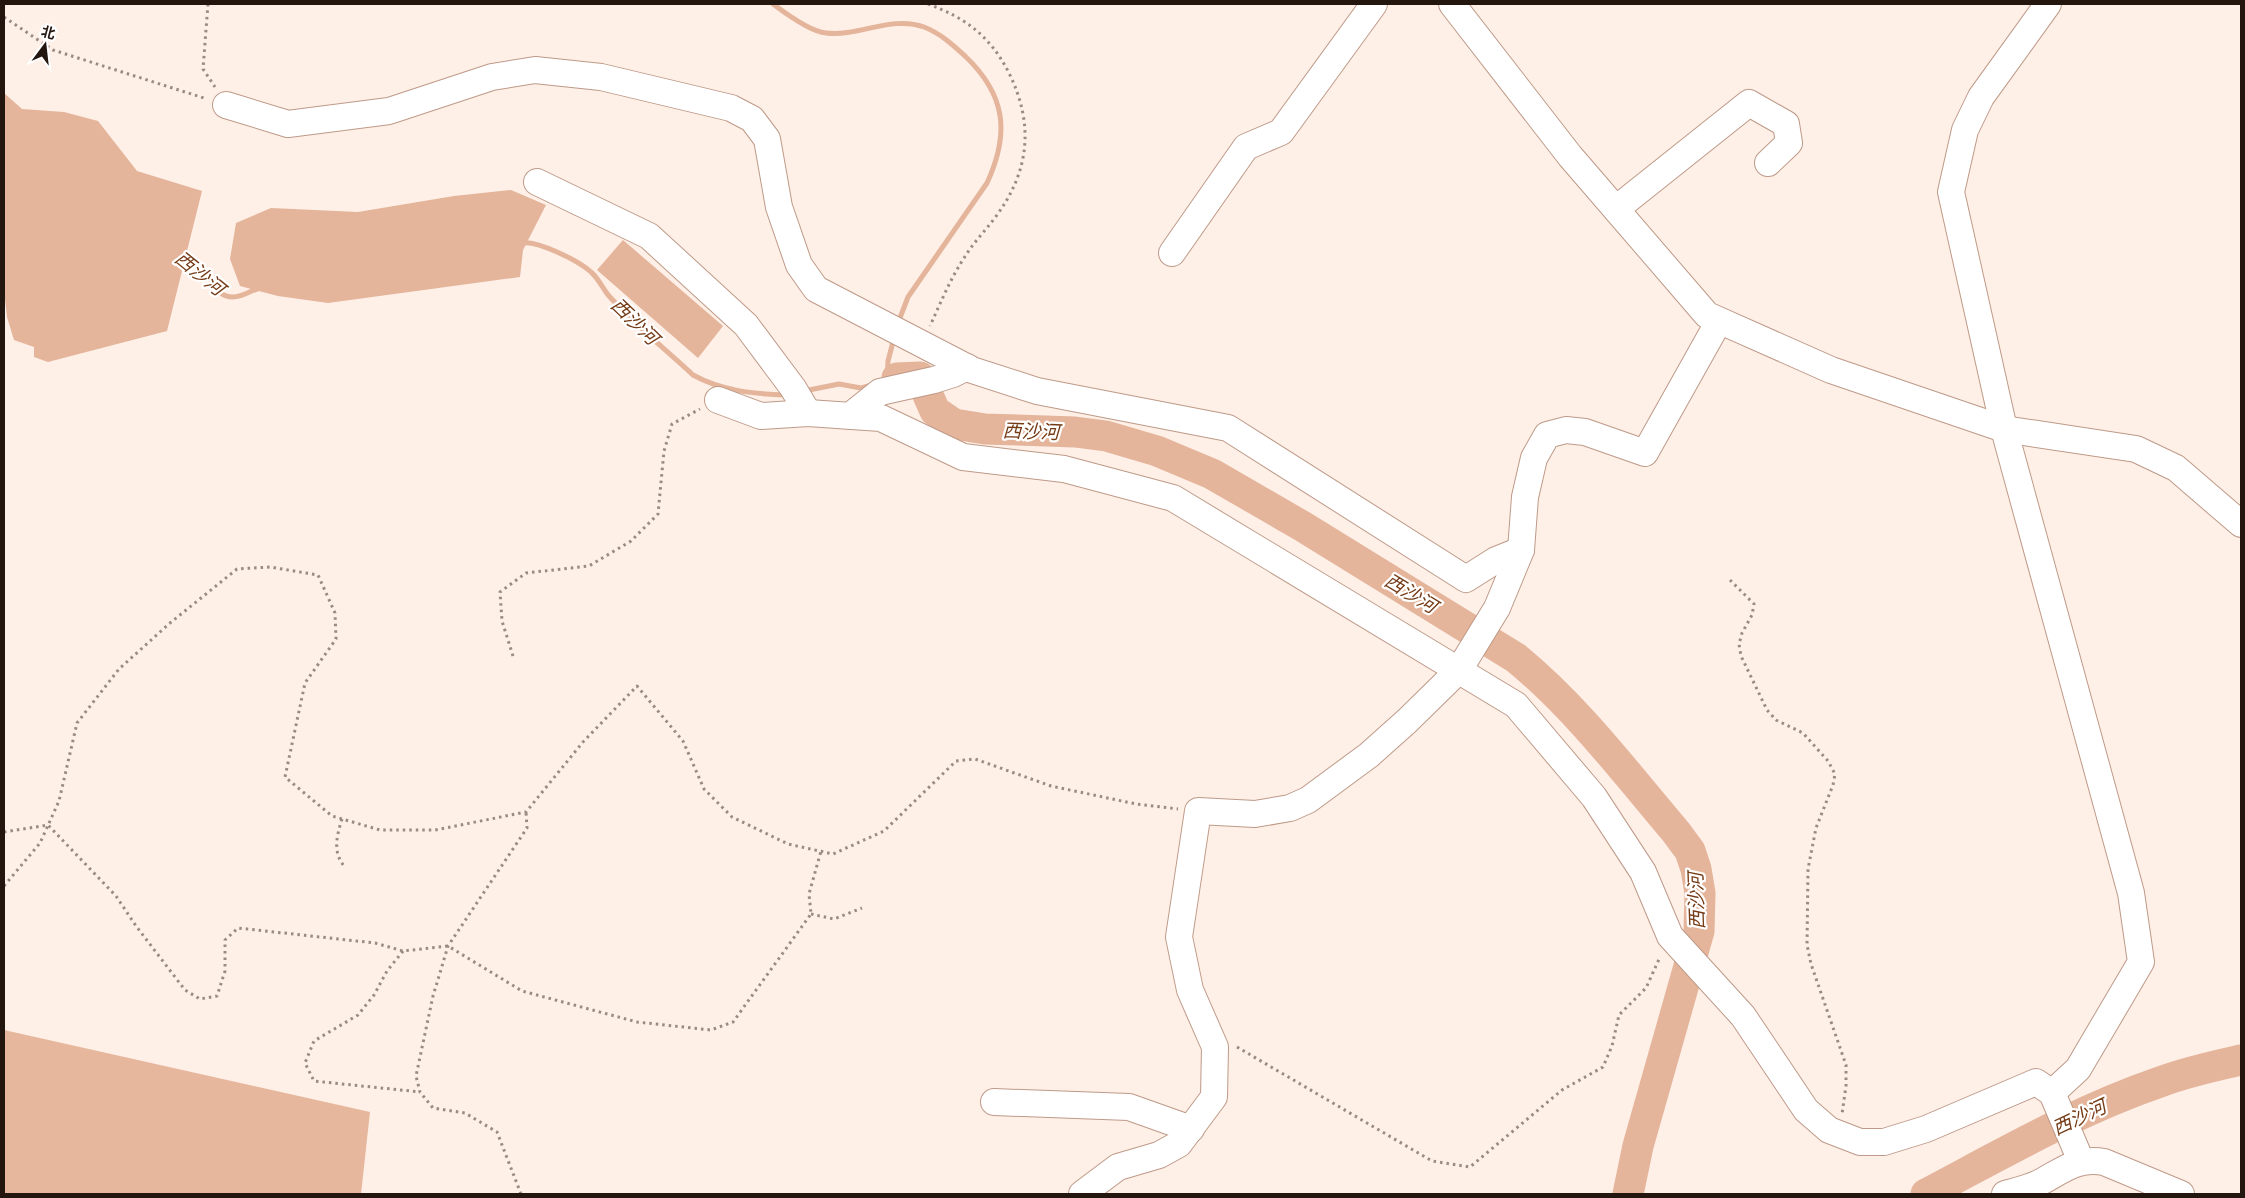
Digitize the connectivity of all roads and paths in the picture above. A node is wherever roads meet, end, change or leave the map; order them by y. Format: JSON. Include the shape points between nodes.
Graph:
{"nodes":[{"id":1,"x":208,"y":4,"type":"edge"},
{"id":2,"x":928,"y":4,"type":"edge"},
{"id":3,"x":1374,"y":4,"type":"edge"},
{"id":4,"x":1452,"y":4,"type":"edge"},
{"id":5,"x":2048,"y":4,"type":"edge"},
{"id":6,"x":4,"y":17,"type":"edge"},
{"id":7,"x":226,"y":105,"type":"junction"},
{"id":8,"x":1768,"y":163,"type":"dead end"},
{"id":9,"x":537,"y":182,"type":"dead end"},
{"id":10,"x":1616,"y":209,"type":"junction"},
{"id":11,"x":1172,"y":253,"type":"dead end"},
{"id":12,"x":1719,"y":320,"type":"junction"},
{"id":13,"x":922,"y":343,"type":"junction"},
{"id":14,"x":967,"y":367,"type":"junction"},
{"id":15,"x":718,"y":400,"type":"joint"},
{"id":16,"x":808,"y":413,"type":"junction"},
{"id":17,"x":850,"y":416,"type":"junction"},
{"id":18,"x":2004,"y":430,"type":"junction"},
{"id":19,"x":2241,"y":524,"type":"edge"},
{"id":20,"x":1521,"y":550,"type":"junction"},
{"id":21,"x":1730,"y":580,"type":"dead end"},
{"id":22,"x":513,"y":656,"type":"dead end"},
{"id":23,"x":1462,"y":665,"type":"junction"},
{"id":24,"x":1198,"y":811,"type":"junction"},
{"id":25,"x":526,"y":812,"type":"junction"},
{"id":26,"x":342,"y":819,"type":"junction"},
{"id":27,"x":48,"y":825,"type":"junction"},
{"id":28,"x":4,"y":832,"type":"edge"},
{"id":29,"x":821,"y":852,"type":"junction"},
{"id":30,"x":345,"y":867,"type":"dead end"},
{"id":31,"x":4,"y":886,"type":"edge"},
{"id":32,"x":862,"y":908,"type":"dead end"},
{"id":33,"x":811,"y":914,"type":"junction"},
{"id":34,"x":1670,"y":936,"type":"junction"},
{"id":35,"x":448,"y":946,"type":"junction"},
{"id":36,"x":403,"y":951,"type":"junction"},
{"id":37,"x":1208,"y":1031,"type":"junction"},
{"id":38,"x":420,"y":1092,"type":"junction"},
{"id":39,"x":2052,"y":1094,"type":"junction"},
{"id":40,"x":994,"y":1102,"type":"dead end"},
{"id":41,"x":1191,"y":1129,"type":"junction"},
{"id":42,"x":1839,"y":1135,"type":"junction"},
{"id":43,"x":2080,"y":1157,"type":"junction"},
{"id":44,"x":2123,"y":1170,"type":"junction"},
{"id":45,"x":521,"y":1194,"type":"edge"},
{"id":46,"x":1082,"y":1194,"type":"edge"},
{"id":47,"x":2005,"y":1194,"type":"edge"},
{"id":48,"x":2148,"y":1194,"type":"edge"},
{"id":49,"x":2180,"y":1194,"type":"edge"}],
"edges":[{"from":1,"to":7,"type":"path","via":[[203,69]]},
{"from":2,"to":13,"type":"path","via":[[965,20],[1002,60],[1017,93],[1027,136],[1021,166],[1006,202],[956,271]]},
{"from":3,"to":11,"type":"street","via":[[1281,132],[1246,147]]},
{"from":4,"to":10,"type":"street","via":[[1570,156]]},
{"from":5,"to":18,"type":"street","via":[[1982,97],[1965,130],[1951,192]]},
{"from":6,"to":7,"type":"path","via":[[53,50]]},
{"from":7,"to":13,"type":"street","via":[[288,124],[389,111],[492,77],[535,70],[601,77],[731,108],[752,119],[767,139],[779,207],[799,265],[816,289]]},
{"from":8,"to":10,"type":"street","via":[[1789,143],[1786,124],[1749,103]]},
{"from":9,"to":16,"type":"street","via":[[649,236],[746,325]]},
{"from":10,"to":12,"type":"street","via":[[1707,316]]},
{"from":12,"to":18,"type":"street","via":[[1831,370]]},
{"from":12,"to":20,"type":"street","via":[[1645,453],[1585,432],[1566,430],[1547,435],[1534,458],[1529,477]]},
{"from":13,"to":14,"type":"street"},
{"from":14,"to":17,"type":"street","via":[[934,380],[880,392]]},
{"from":14,"to":20,"type":"street","via":[[1037,391],[1228,428],[1466,579],[1496,560]]},
{"from":15,"to":16,"type":"street","via":[[760,416]]},
{"from":15,"to":22,"type":"path","via":[[672,424],[664,451],[658,514],[631,541],[589,566],[526,573],[500,592],[502,621]]},
{"from":16,"to":17,"type":"street"},
{"from":17,"to":23,"type":"street","via":[[881,418],[962,457],[1064,469],[1173,498]]},
{"from":18,"to":19,"type":"street","via":[[2136,449],[2176,468]]},
{"from":18,"to":39,"type":"street","via":[[2131,893],[2141,962],[2078,1069]]},
{"from":20,"to":23,"type":"street","via":[[1497,608]]},
{"from":21,"to":42,"type":"path","via":[[1754,604],[1739,644],[1741,656],[1767,710],[1776,720],[1803,733],[1835,774],[1810,854],[1807,945],[1846,1064]]},
{"from":23,"to":24,"type":"street","via":[[1369,755],[1308,800],[1290,808],[1255,814]]},
{"from":23,"to":34,"type":"street","via":[[1516,705],[1594,797],[1643,872]]},
{"from":24,"to":29,"type":"path","via":[[1136,804],[1051,786],[975,758],[956,761],[884,831],[834,854]]},
{"from":24,"to":37,"type":"street","via":[[1179,937],[1190,990]]},
{"from":25,"to":26,"type":"path","via":[[435,830],[380,830]]},
{"from":25,"to":29,"type":"path","via":[[583,742],[637,686],[682,741],[704,789],[732,818],[788,844]]},
{"from":25,"to":35,"type":"path","via":[[527,828]]},
{"from":26,"to":27,"type":"path","via":[[332,816],[285,777],[305,683],[336,639],[335,613],[318,575],[270,567],[237,569],[119,669],[77,723],[60,800]]},
{"from":26,"to":30,"type":"path","via":[[336,840],[339,861]]},
{"from":27,"to":28,"type":"path"},
{"from":27,"to":31,"type":"path","via":[[40,843]]},
{"from":27,"to":36,"type":"path","via":[[116,896],[185,990],[200,999],[217,996],[225,971],[225,940],[238,928],[375,943]]},
{"from":29,"to":33,"type":"path","via":[[809,894]]},
{"from":32,"to":33,"type":"path","via":[[834,919]]},
{"from":33,"to":35,"type":"path","via":[[734,1022],[711,1030],[637,1022],[522,991]]},
{"from":34,"to":37,"type":"path","via":[[1646,988],[1619,1015],[1603,1067],[1562,1090],[1470,1167],[1432,1161]]},
{"from":34,"to":42,"type":"street","via":[[1743,1016],[1806,1110],[1820,1124]]},
{"from":35,"to":36,"type":"path"},
{"from":35,"to":38,"type":"path","via":[[433,996],[416,1076]]},
{"from":36,"to":38,"type":"path","via":[[358,1014],[314,1041],[305,1063],[314,1081]]},
{"from":37,"to":41,"type":"street","via":[[1215,1047],[1214,1097]]},
{"from":38,"to":45,"type":"path","via":[[433,1108],[465,1113],[498,1132]]},
{"from":39,"to":42,"type":"street","via":[[2036,1082],[1926,1129],[1884,1142],[1860,1142]]},
{"from":39,"to":43,"type":"street"},
{"from":40,"to":41,"type":"street","via":[[1129,1107]]},
{"from":41,"to":46,"type":"street","via":[[1170,1150],[1118,1167]]},
{"from":43,"to":44,"type":"street"},
{"from":43,"to":47,"type":"street","via":[[2037,1184]]},
{"from":44,"to":48,"type":"street"},
{"from":44,"to":49,"type":"street"}]}
